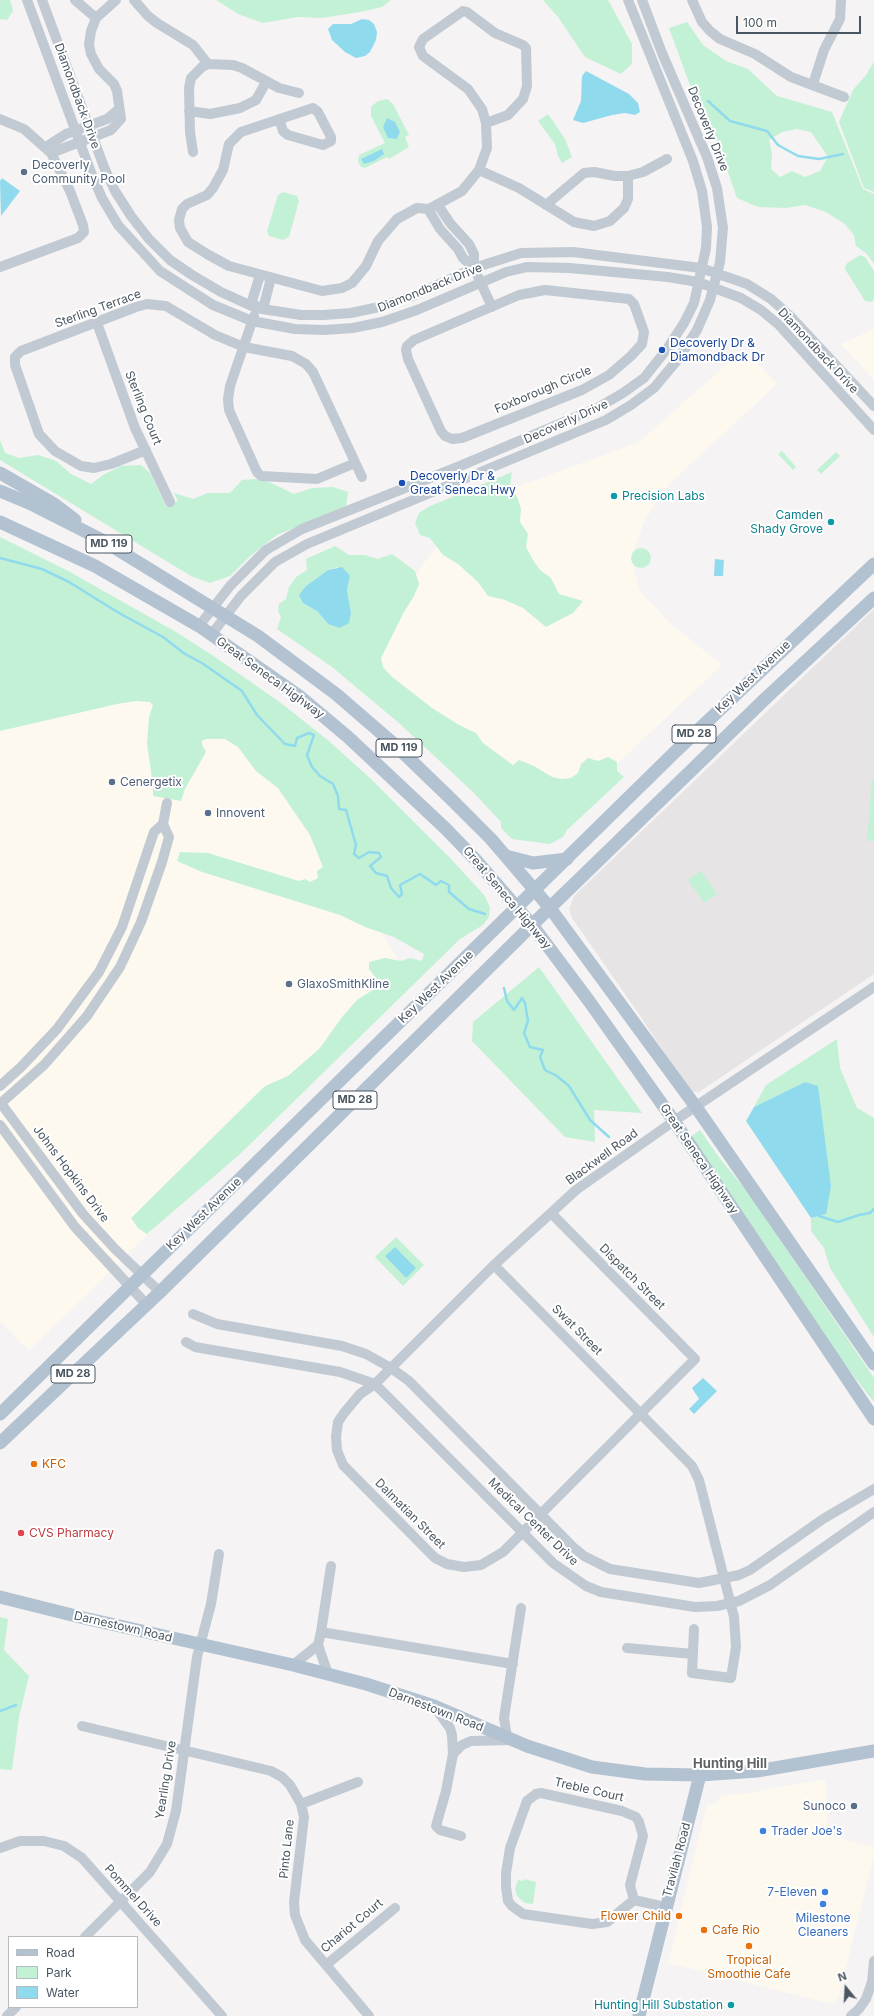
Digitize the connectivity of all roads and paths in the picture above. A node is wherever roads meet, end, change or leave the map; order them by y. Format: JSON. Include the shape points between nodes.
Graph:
{"nodes":[{"id":1,"x":27,"y":0,"type":"edge"},
{"id":2,"x":42,"y":0,"type":"edge"},
{"id":3,"x":75,"y":0,"type":"edge"},
{"id":4,"x":116,"y":0,"type":"edge"},
{"id":5,"x":134,"y":0,"type":"edge"},
{"id":6,"x":628,"y":0,"type":"edge"},
{"id":7,"x":642,"y":0,"type":"edge"},
{"id":8,"x":692,"y":0,"type":"edge"},
{"id":9,"x":841,"y":0,"type":"edge"},
{"id":10,"x":96,"y":18,"type":"junction"},
{"id":11,"x":208,"y":64,"type":"junction"},
{"id":12,"x":266,"y":82,"type":"junction"},
{"id":13,"x":813,"y":84,"type":"junction"},
{"id":14,"x":299,"y":93,"type":"dead end"},
{"id":15,"x":844,"y":97,"type":"dead end"},
{"id":16,"x":119,"y":108,"type":"junction"},
{"id":17,"x":189,"y":111,"type":"junction"},
{"id":18,"x":0,"y":119,"type":"edge"},
{"id":19,"x":279,"y":119,"type":"junction"},
{"id":20,"x":486,"y":123,"type":"junction"},
{"id":21,"x":89,"y":125,"type":"junction"},
{"id":22,"x":693,"y":125,"type":"junction"},
{"id":23,"x":75,"y":130,"type":"junction"},
{"id":24,"x":682,"y":131,"type":"junction"},
{"id":25,"x":93,"y":137,"type":"junction"},
{"id":26,"x":80,"y":142,"type":"junction"},
{"id":27,"x":48,"y":150,"type":"junction"},
{"id":28,"x":193,"y":152,"type":"dead end"},
{"id":29,"x":667,"y":159,"type":"dead end"},
{"id":30,"x":479,"y":170,"type":"junction"},
{"id":31,"x":628,"y":176,"type":"junction"},
{"id":32,"x":438,"y":204,"type":"junction"},
{"id":33,"x":546,"y":205,"type":"junction"},
{"id":34,"x":428,"y":209,"type":"junction"},
{"id":35,"x":0,"y":267,"type":"edge"},
{"id":36,"x":474,"y":268,"type":"junction"},
{"id":37,"x":702,"y":268,"type":"junction"},
{"id":38,"x":717,"y":272,"type":"junction"},
{"id":39,"x":260,"y":275,"type":"junction"},
{"id":40,"x":271,"y":278,"type":"junction"},
{"id":41,"x":481,"y":282,"type":"junction"},
{"id":42,"x":698,"y":282,"type":"junction"},
{"id":43,"x":713,"y":287,"type":"junction"},
{"id":44,"x":492,"y":307,"type":"junction"},
{"id":45,"x":256,"y":308,"type":"junction"},
{"id":46,"x":252,"y":321,"type":"junction"},
{"id":47,"x":96,"y":323,"type":"junction"},
{"id":48,"x":244,"y":347,"type":"junction"},
{"id":49,"x":874,"y":406,"type":"edge"},
{"id":50,"x":874,"y":430,"type":"edge"},
{"id":51,"x":146,"y":450,"type":"junction"},
{"id":52,"x":355,"y":462,"type":"junction"},
{"id":53,"x":0,"y":473,"type":"edge"},
{"id":54,"x":362,"y":477,"type":"dead end"},
{"id":55,"x":0,"y":491,"type":"edge"},
{"id":56,"x":170,"y":502,"type":"dead end"},
{"id":57,"x":0,"y":522,"type":"edge"},
{"id":58,"x":102,"y":540,"type":"junction"},
{"id":59,"x":874,"y":564,"type":"edge"},
{"id":60,"x":874,"y":598,"type":"edge"},
{"id":61,"x":213,"y":608,"type":"junction"},
{"id":62,"x":225,"y":615,"type":"junction"},
{"id":63,"x":199,"y":626,"type":"junction"},
{"id":64,"x":211,"y":635,"type":"junction"},
{"id":65,"x":167,"y":803,"type":"dead end"},
{"id":66,"x":163,"y":824,"type":"junction"},
{"id":67,"x":506,"y":856,"type":"junction"},
{"id":68,"x":567,"y":859,"type":"junction"},
{"id":69,"x":535,"y":890,"type":"junction"},
{"id":70,"x":516,"y":907,"type":"junction"},
{"id":71,"x":550,"y":908,"type":"junction"},
{"id":72,"x":532,"y":925,"type":"junction"},
{"id":73,"x":874,"y":987,"type":"edge"},
{"id":74,"x":0,"y":1086,"type":"edge"},
{"id":75,"x":1,"y":1103,"type":"edge"},
{"id":76,"x":696,"y":1107,"type":"junction"},
{"id":77,"x":674,"y":1122,"type":"junction"},
{"id":78,"x":0,"y":1125,"type":"edge"},
{"id":79,"x":551,"y":1213,"type":"junction"},
{"id":80,"x":494,"y":1265,"type":"junction"},
{"id":81,"x":142,"y":1275,"type":"junction"},
{"id":82,"x":130,"y":1287,"type":"junction"},
{"id":83,"x":160,"y":1292,"type":"junction"},
{"id":84,"x":147,"y":1305,"type":"junction"},
{"id":85,"x":193,"y":1314,"type":"dead end"},
{"id":86,"x":186,"y":1342,"type":"dead end"},
{"id":87,"x":695,"y":1359,"type":"joint"},
{"id":88,"x":874,"y":1364,"type":"edge"},
{"id":89,"x":391,"y":1368,"type":"junction"},
{"id":90,"x":375,"y":1384,"type":"junction"},
{"id":91,"x":641,"y":1413,"type":"junction"},
{"id":92,"x":0,"y":1414,"type":"edge"},
{"id":93,"x":874,"y":1419,"type":"edge"},
{"id":94,"x":0,"y":1443,"type":"edge"},
{"id":95,"x":874,"y":1489,"type":"edge"},
{"id":96,"x":874,"y":1512,"type":"edge"},
{"id":97,"x":540,"y":1514,"type":"junction"},
{"id":98,"x":523,"y":1532,"type":"junction"},
{"id":99,"x":219,"y":1554,"type":"dead end"},
{"id":100,"x":331,"y":1566,"type":"dead end"},
{"id":101,"x":726,"y":1579,"type":"junction"},
{"id":102,"x":0,"y":1597,"type":"edge"},
{"id":103,"x":731,"y":1603,"type":"junction"},
{"id":104,"x":521,"y":1608,"type":"dead end"},
{"id":105,"x":694,"y":1629,"type":"dead end"},
{"id":106,"x":321,"y":1632,"type":"junction"},
{"id":107,"x":201,"y":1644,"type":"junction"},
{"id":108,"x":318,"y":1645,"type":"junction"},
{"id":109,"x":627,"y":1648,"type":"dead end"},
{"id":110,"x":693,"y":1654,"type":"junction"},
{"id":111,"x":513,"y":1664,"type":"junction"},
{"id":112,"x":294,"y":1665,"type":"junction"},
{"id":113,"x":328,"y":1674,"type":"junction"},
{"id":114,"x":434,"y":1706,"type":"junction"},
{"id":115,"x":82,"y":1726,"type":"dead end"},
{"id":116,"x":510,"y":1739,"type":"junction"},
{"id":117,"x":184,"y":1749,"type":"junction"},
{"id":118,"x":874,"y":1751,"type":"edge"},
{"id":119,"x":453,"y":1754,"type":"junction"},
{"id":120,"x":700,"y":1775,"type":"junction"},
{"id":121,"x":358,"y":1782,"type":"dead end"},
{"id":122,"x":301,"y":1804,"type":"junction"},
{"id":123,"x":461,"y":1836,"type":"dead end"},
{"id":124,"x":0,"y":1848,"type":"edge"},
{"id":125,"x":634,"y":1900,"type":"junction"},
{"id":126,"x":120,"y":1902,"type":"junction"},
{"id":127,"x":665,"y":1907,"type":"junction"},
{"id":128,"x":395,"y":1908,"type":"dead end"},
{"id":129,"x":86,"y":1936,"type":"edge"},
{"id":130,"x":874,"y":1961,"type":"edge"},
{"id":131,"x":326,"y":1965,"type":"junction"},
{"id":132,"x":15,"y":2008,"type":"edge"},
{"id":133,"x":7,"y":2016,"type":"edge"},
{"id":134,"x":222,"y":2016,"type":"edge"},
{"id":135,"x":369,"y":2016,"type":"edge"},
{"id":136,"x":639,"y":2016,"type":"edge"},
{"id":137,"x":851,"y":2016,"type":"edge"}],
"edges":[{"from":1,"to":23,"type":"street","name":"Diamondback Drive"},
{"from":2,"to":21,"type":"street","name":"Diamondback Drive"},
{"from":3,"to":10,"type":"street"},
{"from":4,"to":10,"type":"street"},
{"from":5,"to":11,"type":"street","via":[[152,20],[193,45]]},
{"from":6,"to":24,"type":"street","name":"Decoverly Drive"},
{"from":7,"to":22,"type":"street","name":"Decoverly Drive"},
{"from":8,"to":13,"type":"street","via":[[702,22],[720,39],[755,54],[791,77]]},
{"from":9,"to":13,"type":"street","via":[[840,19],[824,50]]},
{"from":10,"to":16,"type":"street","via":[[91,31],[91,54],[99,69],[114,84],[120,100]]},
{"from":11,"to":12,"type":"street","via":[[242,68]]},
{"from":11,"to":17,"type":"street","via":[[202,66],[191,78]]},
{"from":12,"to":14,"type":"street"},
{"from":12,"to":17,"type":"street","via":[[256,100],[240,108],[210,114]]},
{"from":13,"to":15,"type":"street"},
{"from":16,"to":21,"type":"street","via":[[107,119]]},
{"from":16,"to":25,"type":"street","via":[[121,116],[118,124],[111,130]]},
{"from":17,"to":28,"type":"street"},
{"from":18,"to":27,"type":"street","via":[[24,128]]},
{"from":19,"to":19,"type":"street","via":[[283,131],[288,135],[323,145],[331,141],[315,109]]},
{"from":19,"to":39,"type":"street","via":[[236,135],[229,144],[223,170],[217,182],[207,194],[187,204],[182,209],[179,220],[183,236],[192,244],[229,266]]},
{"from":20,"to":20,"type":"street","via":[[482,109],[468,89],[423,56],[420,47],[423,39],[463,11],[495,33],[526,48],[527,86],[523,99],[508,115]]},
{"from":20,"to":30,"type":"street","via":[[487,148]]},
{"from":21,"to":23,"type":"street"},
{"from":21,"to":25,"type":"street","name":"Diamondback Drive"},
{"from":22,"to":24,"type":"street"},
{"from":22,"to":38,"type":"street","name":"Decoverly Drive","via":[[717,188],[722,251]]},
{"from":23,"to":26,"type":"street","name":"Diamondback Drive"},
{"from":23,"to":27,"type":"street","via":[[66,134]]},
{"from":24,"to":37,"type":"street","name":"Decoverly Drive","via":[[702,191],[707,227]]},
{"from":25,"to":26,"type":"street"},
{"from":25,"to":45,"type":"street","name":"Diamondback Drive","via":[[115,192],[149,239],[170,260],[192,275]]},
{"from":26,"to":27,"type":"street"},
{"from":26,"to":46,"type":"street","name":"Diamondback Drive","via":[[102,198],[118,225],[137,248],[160,271],[182,287],[213,305]]},
{"from":27,"to":35,"type":"street","via":[[70,191],[84,232],[78,238]]},
{"from":29,"to":31,"type":"street","via":[[643,172]]},
{"from":30,"to":32,"type":"street","via":[[462,191]]},
{"from":30,"to":33,"type":"street","via":[[520,188]]},
{"from":31,"to":33,"type":"street","via":[[584,173]]},
{"from":31,"to":33,"type":"street","via":[[628,199],[624,208],[602,225],[579,224]]},
{"from":32,"to":34,"type":"street"},
{"from":32,"to":36,"type":"street","via":[[450,223],[469,244],[474,254]]},
{"from":34,"to":36,"type":"street","via":[[440,229]]},
{"from":34,"to":40,"type":"street","via":[[417,208],[397,219],[378,241],[359,277],[342,288],[322,291]]},
{"from":36,"to":37,"type":"street","name":"Diamondback Drive","via":[[521,253],[573,252]]},
{"from":36,"to":41,"type":"street"},
{"from":36,"to":45,"type":"street","name":"Diamondback Drive","via":[[413,296],[351,313],[301,315]]},
{"from":37,"to":38,"type":"street","name":"Diamondback Drive"},
{"from":37,"to":42,"type":"street","name":"Decoverly Drive"},
{"from":38,"to":43,"type":"street","name":"Decoverly Drive"},
{"from":38,"to":49,"type":"street","name":"Diamondback Drive","via":[[747,284],[771,299],[796,321]]},
{"from":39,"to":40,"type":"street"},
{"from":39,"to":45,"type":"street","via":[[252,301]]},
{"from":40,"to":45,"type":"street","via":[[264,305]]},
{"from":41,"to":42,"type":"street","name":"Diamondback Drive","via":[[520,269],[547,267],[668,277]]},
{"from":41,"to":44,"type":"street"},
{"from":41,"to":46,"type":"street","name":"Diamondback Drive","via":[[417,310],[382,322],[353,328],[295,329]]},
{"from":42,"to":43,"type":"street","name":"Diamondback Drive"},
{"from":42,"to":61,"type":"street","name":"Decoverly Drive","via":[[694,303],[667,349],[644,378],[623,393],[600,407],[302,529],[266,550],[245,570]]},
{"from":43,"to":50,"type":"street","name":"Diamondback Drive","via":[[741,298],[761,310],[779,326]]},
{"from":43,"to":62,"type":"street","name":"Decoverly Drive","via":[[697,330],[679,358],[654,388],[631,405],[606,420],[307,544],[275,562]]},
{"from":44,"to":44,"type":"street","name":"Foxborough Circle","via":[[519,296],[545,290],[626,298],[634,304],[644,339],[631,356],[601,380],[582,390],[462,438],[449,439],[441,431],[406,355],[407,346],[418,338]]},
{"from":45,"to":46,"type":"street"},
{"from":46,"to":48,"type":"street"},
{"from":47,"to":48,"type":"street","name":"Sterling Terrace","via":[[136,307],[157,304],[166,306],[215,335]]},
{"from":47,"to":51,"type":"street","name":"Sterling Court","via":[[135,428]]},
{"from":47,"to":51,"type":"street","name":"Sterling Terrace","via":[[21,351],[15,357],[15,365],[38,431],[55,451],[81,466],[102,467]]},
{"from":48,"to":52,"type":"street","name":"Sterling Terrace","via":[[292,356],[306,364],[313,372]]},
{"from":48,"to":52,"type":"street","via":[[230,386],[229,410],[257,472],[261,476],[317,479]]},
{"from":51,"to":56,"type":"street","name":"Sterling Court"},
{"from":52,"to":54,"type":"street","name":"Sterling Terrace"},
{"from":53,"to":58,"type":"main road","via":[[54,504]]},
{"from":55,"to":58,"type":"main road","name":"Great Seneca Highway","number":"MD 119"},
{"from":57,"to":63,"type":"main road","name":"Great Seneca Highway","number":"MD 119","via":[[95,566]]},
{"from":58,"to":61,"type":"main road","name":"Great Seneca Highway","number":"MD 119"},
{"from":59,"to":68,"type":"main road","name":"Key West Avenue","number":"MD 28","via":[[738,691]]},
{"from":60,"to":71,"type":"main road","name":"Key West Avenue","number":"MD 28","via":[[767,697]]},
{"from":61,"to":62,"type":"main road","name":"Great Seneca Highway","number":"MD 119"},
{"from":61,"to":63,"type":"street","name":"Decoverly Drive"},
{"from":62,"to":64,"type":"street","name":"Decoverly Drive"},
{"from":62,"to":67,"type":"main road","name":"Great Seneca Highway","number":"MD 119","via":[[293,660],[371,724],[450,798]]},
{"from":63,"to":64,"type":"main road","name":"Great Seneca Highway","number":"MD 119"},
{"from":64,"to":70,"type":"main road","name":"Great Seneca Highway","number":"MD 119","via":[[298,695],[348,737],[446,829]]},
{"from":65,"to":66,"type":"street"},
{"from":66,"to":74,"type":"street","via":[[154,832],[122,927],[99,972],[57,1029]]},
{"from":66,"to":75,"type":"street","via":[[169,837],[162,862],[141,922],[120,967],[87,1016],[44,1065]]},
{"from":67,"to":68,"type":"main road","via":[[533,863]]},
{"from":67,"to":69,"type":"main road","name":"Great Seneca Highway","number":"MD 119"},
{"from":68,"to":69,"type":"main road","name":"Key West Avenue","number":"MD 28"},
{"from":69,"to":70,"type":"main road","name":"Key West Avenue","number":"MD 28"},
{"from":69,"to":71,"type":"main road","name":"Great Seneca Highway","number":"MD 119"},
{"from":70,"to":72,"type":"main road","name":"Great Seneca Highway","number":"MD 119"},
{"from":70,"to":81,"type":"main road","name":"Key West Avenue","number":"MD 28"},
{"from":71,"to":72,"type":"main road","name":"Key West Avenue","number":"MD 28"},
{"from":71,"to":76,"type":"main road","name":"Great Seneca Highway"},
{"from":72,"to":77,"type":"main road","name":"Great Seneca Highway"},
{"from":72,"to":83,"type":"main road","name":"Key West Avenue","number":"MD 28"},
{"from":73,"to":76,"type":"street","name":"Blackwell Road"},
{"from":75,"to":81,"type":"street","name":"Johns Hopkins Drive","via":[[83,1214]]},
{"from":76,"to":77,"type":"street","name":"Blackwell Road"},
{"from":76,"to":88,"type":"main road","name":"Great Seneca Highway"},
{"from":77,"to":79,"type":"street","name":"Blackwell Road","via":[[576,1190]]},
{"from":77,"to":93,"type":"main road","name":"Great Seneca Highway"},
{"from":78,"to":82,"type":"street","via":[[75,1227]]},
{"from":79,"to":80,"type":"street","name":"Blackwell Road"},
{"from":79,"to":87,"type":"street","name":"Dispatch Street"},
{"from":80,"to":89,"type":"street","name":"Blackwell Road"},
{"from":80,"to":91,"type":"street","name":"Swat Street"},
{"from":81,"to":82,"type":"main road","name":"Key West Avenue","number":"MD 28"},
{"from":81,"to":83,"type":"street","name":"Johns Hopkins Drive"},
{"from":82,"to":84,"type":"street"},
{"from":82,"to":92,"type":"main road","name":"Key West Avenue","number":"MD 28"},
{"from":83,"to":84,"type":"main road","name":"Key West Avenue","number":"MD 28"},
{"from":84,"to":94,"type":"main road","name":"Key West Avenue","number":"MD 28"},
{"from":85,"to":89,"type":"street","name":"Medical Center Drive","via":[[217,1324],[342,1346],[366,1354]]},
{"from":86,"to":90,"type":"street","via":[[196,1347],[340,1372]]},
{"from":87,"to":91,"type":"street","name":"Dalmatian Street"},
{"from":89,"to":90,"type":"street","name":"Blackwell Road"},
{"from":89,"to":97,"type":"street","name":"Medical Center Drive","via":[[409,1381]]},
{"from":90,"to":98,"type":"street","name":"Medical Center Drive"},
{"from":90,"to":98,"type":"street","name":"Dalmatian Street","via":[[360,1394],[338,1422],[337,1450],[343,1465],[429,1553],[447,1564],[464,1567],[481,1565],[503,1552]]},
{"from":91,"to":97,"type":"street","name":"Dalmatian Street"},
{"from":91,"to":101,"type":"street","name":"Swat Street","via":[[692,1466],[699,1480]]},
{"from":95,"to":101,"type":"street","name":"Medical Center Drive","via":[[823,1519],[750,1570]]},
{"from":96,"to":103,"type":"street","name":"Medical Center Drive","via":[[770,1585],[752,1596]]},
{"from":97,"to":98,"type":"street","name":"Dalmatian Street"},
{"from":97,"to":101,"type":"street","name":"Medical Center Drive","via":[[584,1556],[610,1568],[687,1582],[708,1583]]},
{"from":98,"to":103,"type":"street","name":"Medical Center Drive","via":[[569,1576],[601,1592],[695,1608]]},
{"from":99,"to":107,"type":"street","name":"Yearling Drive"},
{"from":100,"to":106,"type":"street"},
{"from":101,"to":103,"type":"street","name":"Swat Street"},
{"from":102,"to":107,"type":"main road","name":"Darnestown Road"},
{"from":103,"to":110,"type":"street","name":"Swat Street","via":[[736,1636],[731,1678],[692,1673]]},
{"from":104,"to":111,"type":"street"},
{"from":105,"to":110,"type":"street"},
{"from":106,"to":108,"type":"street"},
{"from":106,"to":111,"type":"street"},
{"from":107,"to":112,"type":"main road","name":"Darnestown Road"},
{"from":107,"to":117,"type":"street","name":"Yearling Drive"},
{"from":108,"to":112,"type":"street"},
{"from":108,"to":113,"type":"street"},
{"from":109,"to":110,"type":"street"},
{"from":111,"to":116,"type":"street","via":[[504,1718]]},
{"from":112,"to":113,"type":"main road","name":"Darnestown Road"},
{"from":113,"to":114,"type":"main road","name":"Darnestown Road"},
{"from":114,"to":116,"type":"main road","name":"Darnestown Road"},
{"from":114,"to":119,"type":"street","via":[[450,1728]]},
{"from":115,"to":117,"type":"street","name":"Pinto Lane"},
{"from":116,"to":119,"type":"street","via":[[471,1741],[462,1745]]},
{"from":116,"to":120,"type":"main road","name":"Darnestown Road","via":[[592,1767],[645,1774]]},
{"from":117,"to":122,"type":"street","name":"Pinto Lane","via":[[271,1771],[290,1785]]},
{"from":117,"to":126,"type":"street","name":"Yearling Drive","via":[[176,1811],[167,1844],[150,1872]]},
{"from":118,"to":120,"type":"main road","name":"Darnestown Road","via":[[757,1771]]},
{"from":119,"to":123,"type":"street","via":[[436,1826],[440,1830]]},
{"from":120,"to":127,"type":"main road","name":"Travilah Road"},
{"from":121,"to":122,"type":"street"},
{"from":122,"to":131,"type":"street","name":"Pinto Lane","via":[[304,1830],[294,1902],[295,1915],[305,1940]]},
{"from":124,"to":126,"type":"street","name":"Pommel Drive","via":[[20,1841],[44,1841],[64,1846],[82,1858]]},
{"from":125,"to":125,"type":"street","name":"Treble Court","via":[[630,1885],[642,1836],[642,1826],[636,1817],[622,1811],[548,1794],[530,1797],[523,1808],[508,1859],[506,1887],[508,1901],[512,1906],[523,1914],[600,1924],[607,1922]]},
{"from":125,"to":127,"type":"street"},
{"from":126,"to":129,"type":"street","name":"Yearling Drive"},
{"from":126,"to":134,"type":"street","name":"Pommel Drive"},
{"from":127,"to":136,"type":"main road","name":"Travilah Road"},
{"from":128,"to":131,"type":"street","name":"Chariot Court"},
{"from":130,"to":137,"type":"street","via":[[872,1982],[866,1999]]},
{"from":131,"to":135,"type":"street","name":"Pinto Lane"},
{"from":132,"to":133,"type":"street"}]}
